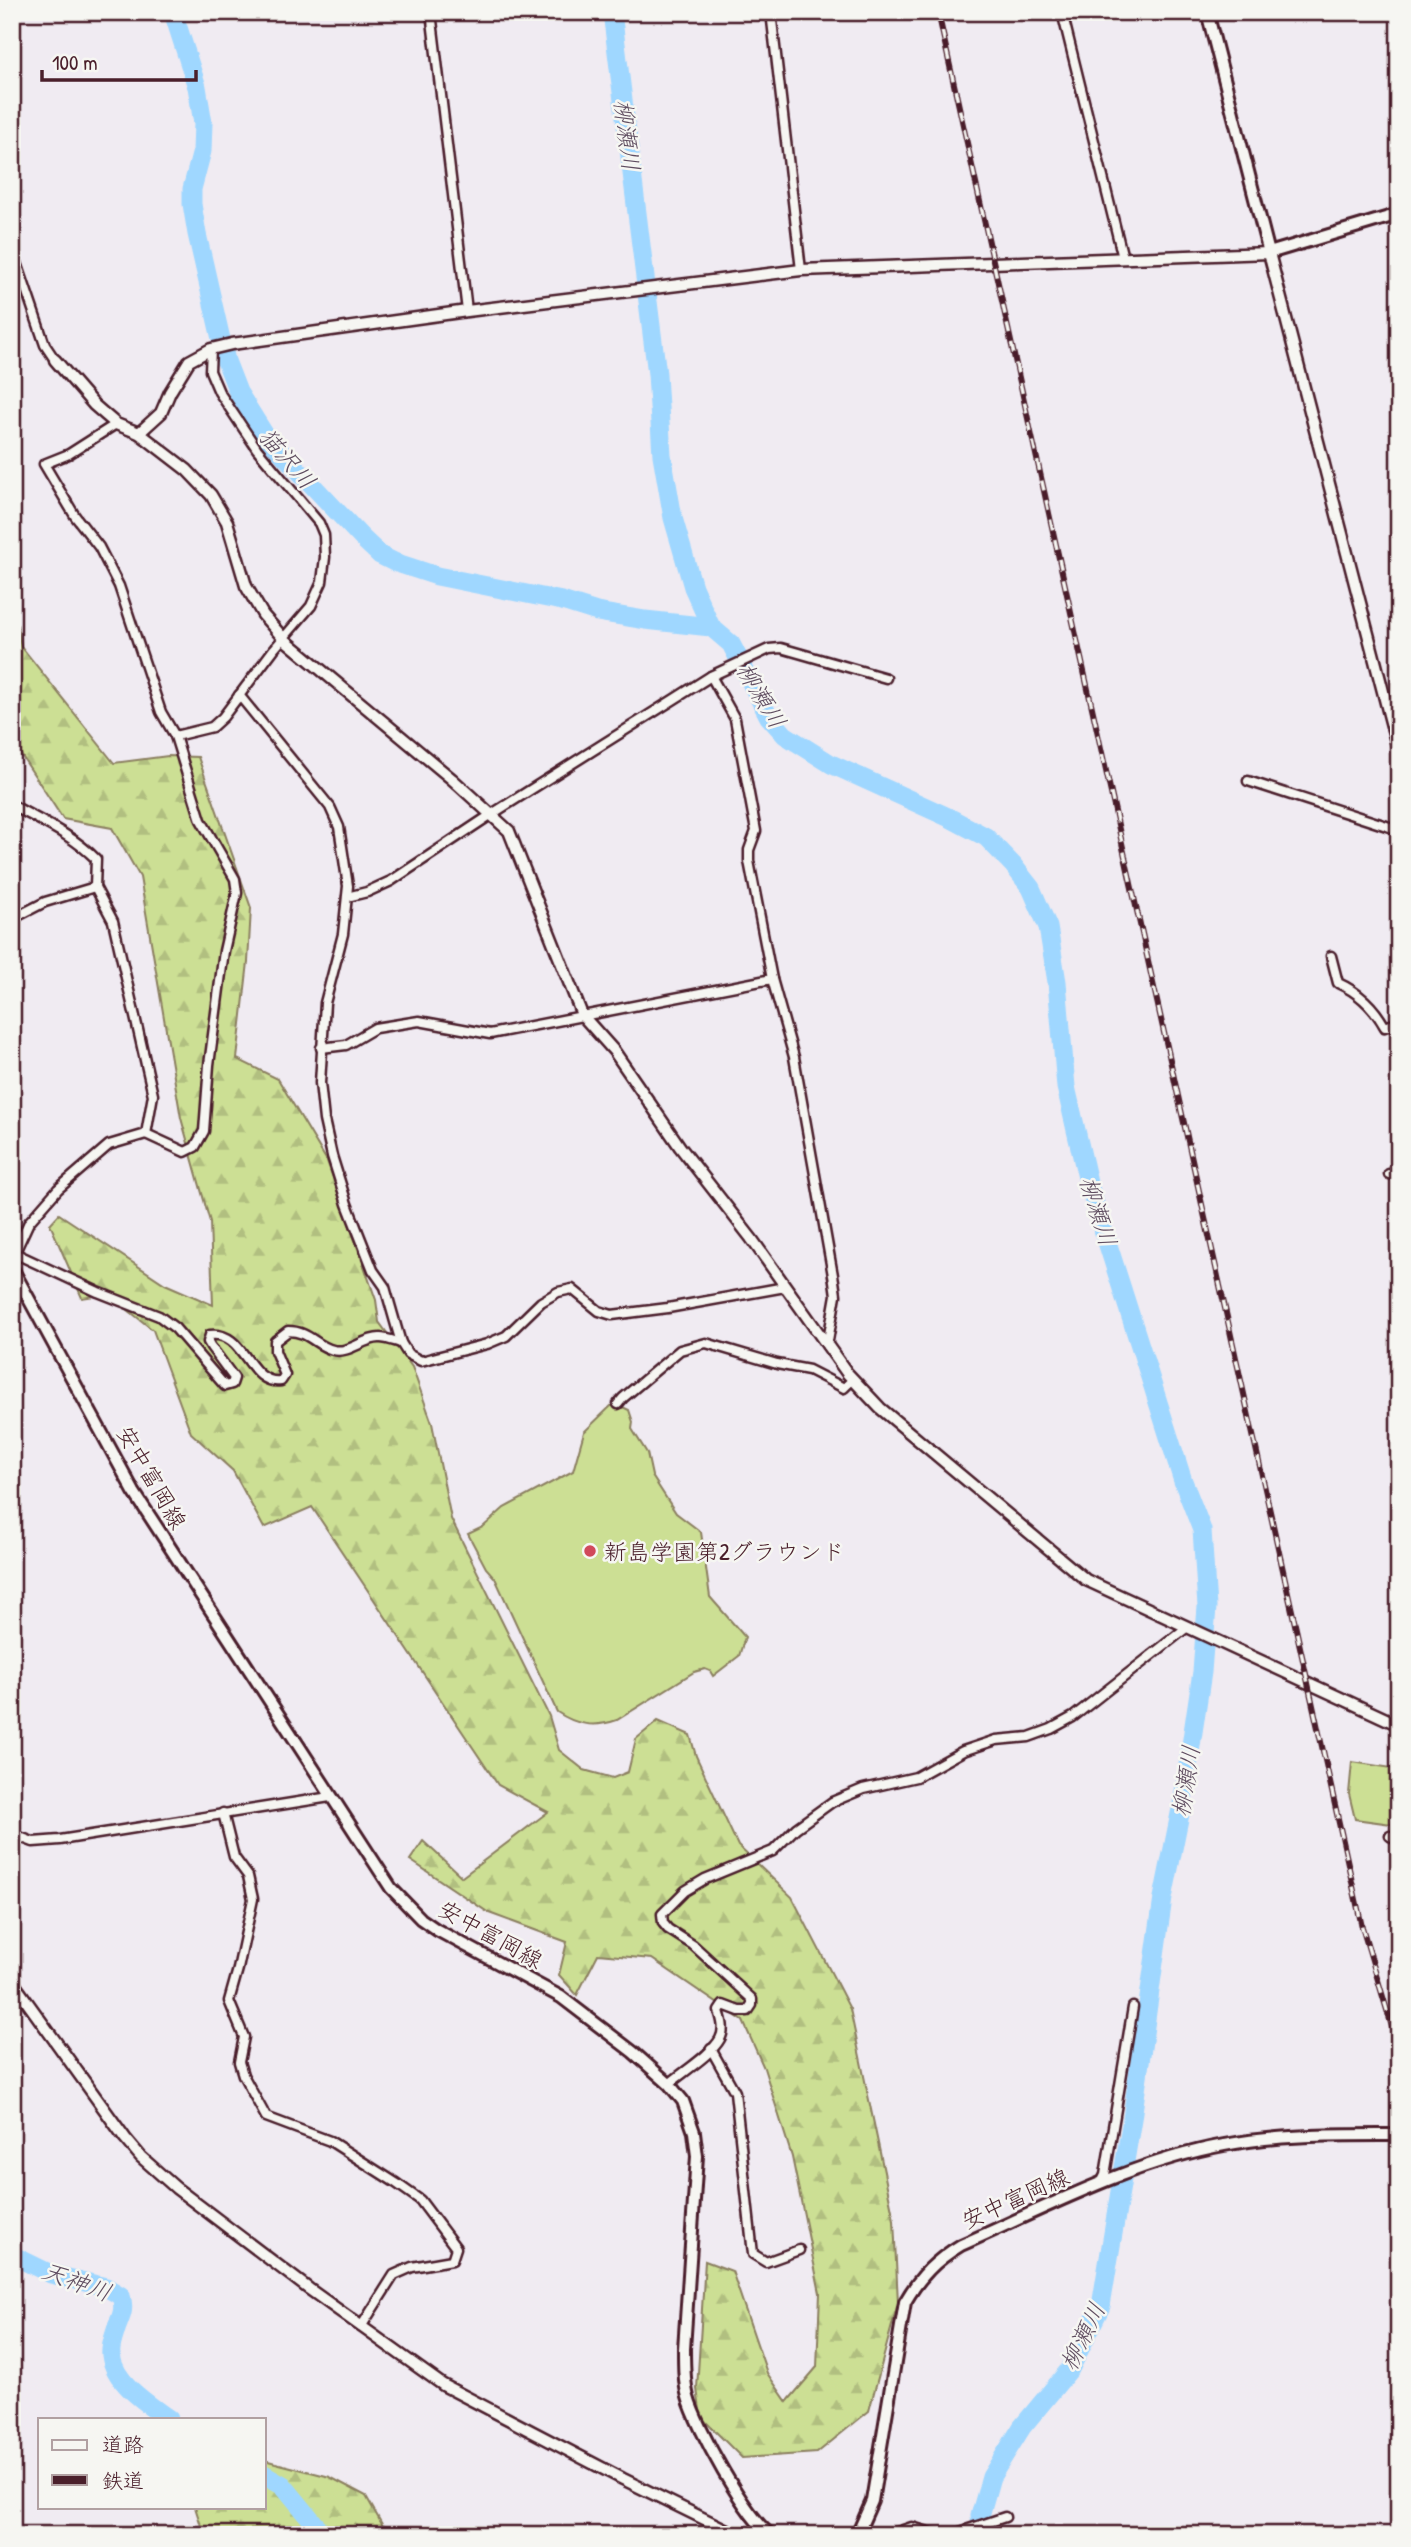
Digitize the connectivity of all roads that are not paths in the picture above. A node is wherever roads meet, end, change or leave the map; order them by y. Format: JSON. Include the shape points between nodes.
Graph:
{"nodes":[{"id":1,"x":431,"y":12,"type":"edge"},
{"id":2,"x":771,"y":12,"type":"edge"},
{"id":3,"x":1062,"y":12,"type":"edge"},
{"id":4,"x":1207,"y":12,"type":"edge"},
{"id":5,"x":1399,"y":214,"type":"edge"},
{"id":6,"x":12,"y":248,"type":"edge"},
{"id":7,"x":1269,"y":253,"type":"junction"},
{"id":8,"x":1124,"y":258,"type":"junction"},
{"id":9,"x":801,"y":270,"type":"junction"},
{"id":10,"x":467,"y":311,"type":"junction"},
{"id":11,"x":214,"y":349,"type":"junction"},
{"id":12,"x":55,"y":360,"type":"joint"},
{"id":13,"x":116,"y":424,"type":"junction"},
{"id":14,"x":139,"y":433,"type":"junction"},
{"id":15,"x":284,"y":639,"type":"junction"},
{"id":16,"x":711,"y":676,"type":"junction"},
{"id":17,"x":886,"y":678,"type":"dead end"},
{"id":18,"x":239,"y":695,"type":"junction"},
{"id":19,"x":175,"y":736,"type":"junction"},
{"id":20,"x":1399,"y":753,"type":"edge"},
{"id":21,"x":1248,"y":781,"type":"dead end"},
{"id":22,"x":12,"y":805,"type":"edge"},
{"id":23,"x":492,"y":814,"type":"junction"},
{"id":24,"x":1399,"y":830,"type":"edge"},
{"id":25,"x":95,"y":887,"type":"junction"},
{"id":26,"x":348,"y":897,"type":"junction"},
{"id":27,"x":12,"y":919,"type":"edge"},
{"id":28,"x":1331,"y":956,"type":"dead end"},
{"id":29,"x":772,"y":979,"type":"junction"},
{"id":30,"x":582,"y":1015,"type":"junction"},
{"id":31,"x":1399,"y":1022,"type":"edge"},
{"id":32,"x":321,"y":1048,"type":"junction"},
{"id":33,"x":146,"y":1134,"type":"junction"},
{"id":34,"x":1389,"y":1174,"type":"dead end"},
{"id":35,"x":1399,"y":1176,"type":"edge"},
{"id":36,"x":13,"y":1252,"type":"edge"},
{"id":37,"x":12,"y":1268,"type":"edge"},
{"id":38,"x":785,"y":1287,"type":"junction"},
{"id":39,"x":401,"y":1343,"type":"junction"},
{"id":40,"x":827,"y":1346,"type":"junction"},
{"id":41,"x":852,"y":1378,"type":"junction"},
{"id":42,"x":618,"y":1404,"type":"dead end"},
{"id":43,"x":1189,"y":1629,"type":"junction"},
{"id":44,"x":1399,"y":1725,"type":"edge"},
{"id":45,"x":330,"y":1797,"type":"junction"},
{"id":46,"x":223,"y":1813,"type":"junction"},
{"id":47,"x":12,"y":1834,"type":"edge"},
{"id":48,"x":12,"y":1981,"type":"edge"},
{"id":49,"x":1133,"y":2007,"type":"dead end"},
{"id":50,"x":711,"y":2049,"type":"junction"},
{"id":51,"x":670,"y":2084,"type":"junction"},
{"id":52,"x":1399,"y":2135,"type":"edge"},
{"id":53,"x":1102,"y":2183,"type":"junction"},
{"id":54,"x":799,"y":2250,"type":"dead end"},
{"id":55,"x":360,"y":2328,"type":"junction"},
{"id":56,"x":1004,"y":2517,"type":"dead end"},
{"id":57,"x":766,"y":2534,"type":"edge"},
{"id":58,"x":737,"y":2535,"type":"edge"},
{"id":59,"x":857,"y":2535,"type":"edge"},
{"id":60,"x":889,"y":2535,"type":"edge"},
{"id":61,"x":937,"y":2535,"type":"edge"},
{"id":62,"x":951,"y":2535,"type":"edge"}],
"edges":[{"from":1,"to":10,"type":"street"},
{"from":2,"to":9,"type":"street"},
{"from":3,"to":8,"type":"street"},
{"from":4,"to":7,"type":"main road"},
{"from":5,"to":7,"type":"main road"},
{"from":6,"to":12,"type":"street","via":[[45,345]]},
{"from":7,"to":8,"type":"street"},
{"from":7,"to":20,"type":"street"},
{"from":8,"to":9,"type":"street"},
{"from":9,"to":10,"type":"street"},
{"from":10,"to":11,"type":"street"},
{"from":11,"to":14,"type":"street","via":[[189,361],[161,413]]},
{"from":11,"to":15,"type":"street","via":[[210,371],[219,392],[324,535],[318,594]]},
{"from":12,"to":13,"type":"street"},
{"from":13,"to":14,"type":"street"},
{"from":13,"to":19,"type":"street","via":[[44,464],[119,586],[161,712]]},
{"from":14,"to":15,"type":"street","via":[[211,495],[227,522],[246,586]]},
{"from":15,"to":18,"type":"street"},
{"from":15,"to":23,"type":"street"},
{"from":16,"to":17,"type":"street","via":[[769,649],[781,648]]},
{"from":16,"to":23,"type":"street"},
{"from":16,"to":29,"type":"street","via":[[735,719],[756,831],[749,861]]},
{"from":18,"to":19,"type":"street","via":[[212,727]]},
{"from":18,"to":26,"type":"street","via":[[330,807],[339,827]]},
{"from":19,"to":33,"type":"street","via":[[201,820],[235,879],[237,893],[224,951],[204,1131],[186,1152]]},
{"from":21,"to":24,"type":"street"},
{"from":22,"to":25,"type":"street","via":[[82,845],[96,859]]},
{"from":23,"to":26,"type":"street","via":[[391,881]]},
{"from":23,"to":30,"type":"street","via":[[509,831],[521,857]]},
{"from":25,"to":27,"type":"street","via":[[45,902]]},
{"from":25,"to":33,"type":"street","via":[[113,921],[153,1095]]},
{"from":26,"to":32,"type":"street","via":[[325,1003]]},
{"from":28,"to":31,"type":"street","via":[[1338,983],[1377,1012],[1385,1027]]},
{"from":29,"to":30,"type":"street"},
{"from":29,"to":40,"type":"street","via":[[794,1057],[835,1288]]},
{"from":30,"to":32,"type":"street","via":[[490,1034],[419,1021],[375,1028],[346,1045]]},
{"from":30,"to":38,"type":"street","via":[[614,1051]]},
{"from":32,"to":39,"type":"street","via":[[320,1083],[332,1156],[373,1270],[385,1287]]},
{"from":33,"to":36,"type":"street","via":[[109,1146],[58,1189],[29,1222]]},
{"from":34,"to":35,"type":"street"},
{"from":36,"to":39,"type":"street","via":[[159,1315],[225,1386],[234,1378],[208,1342],[211,1335],[236,1344],[262,1378],[271,1382],[281,1381],[285,1375],[275,1341],[288,1331],[299,1331],[336,1351],[380,1338]]},
{"from":37,"to":45,"type":"main road","name":"安中富岡線","via":[[134,1492]]},
{"from":38,"to":39,"type":"street","via":[[612,1315],[599,1311],[572,1289],[541,1301],[506,1336],[487,1344],[421,1361]]},
{"from":38,"to":40,"type":"street"},
{"from":40,"to":41,"type":"street"},
{"from":41,"to":42,"type":"street","via":[[844,1388],[809,1370],[706,1343],[680,1350]]},
{"from":41,"to":43,"type":"street","via":[[880,1408],[1086,1580]]},
{"from":43,"to":44,"type":"street"},
{"from":43,"to":50,"type":"street","via":[[1051,1730],[996,1740],[963,1751],[916,1777],[863,1788],[832,1802],[773,1851],[705,1879],[677,1898],[662,1914],[668,1930],[693,1945],[752,1998],[748,2011],[723,2005],[719,2011],[721,2038]]},
{"from":45,"to":46,"type":"street"},
{"from":45,"to":51,"type":"main road","name":"安中富岡線","via":[[391,1888],[421,1919],[561,1997]]},
{"from":46,"to":47,"type":"street","via":[[60,1840],[33,1842]]},
{"from":46,"to":55,"type":"street","via":[[234,1857],[248,1876],[253,1899],[229,2001],[244,2037],[239,2062],[243,2075],[266,2118],[330,2141],[396,2183],[420,2200],[456,2248],[452,2260],[394,2275]]},
{"from":48,"to":55,"type":"street","via":[[141,2157]]},
{"from":49,"to":53,"type":"street"},
{"from":50,"to":51,"type":"street"},
{"from":50,"to":54,"type":"street","via":[[735,2092],[753,2254],[766,2262]]},
{"from":51,"to":57,"type":"main road","name":"安中富岡線","via":[[690,2119],[697,2156],[684,2349],[688,2398],[738,2497]]},
{"from":52,"to":53,"type":"main road","name":"安中富岡線","via":[[1224,2145]]},
{"from":53,"to":59,"type":"main road","name":"安中富岡線","via":[[961,2245],[915,2285],[905,2302],[872,2501]]},
{"from":55,"to":58,"type":"street","via":[[443,2385]]},
{"from":56,"to":62,"type":"street"},
{"from":60,"to":61,"type":"street","via":[[912,2527]]}]}
